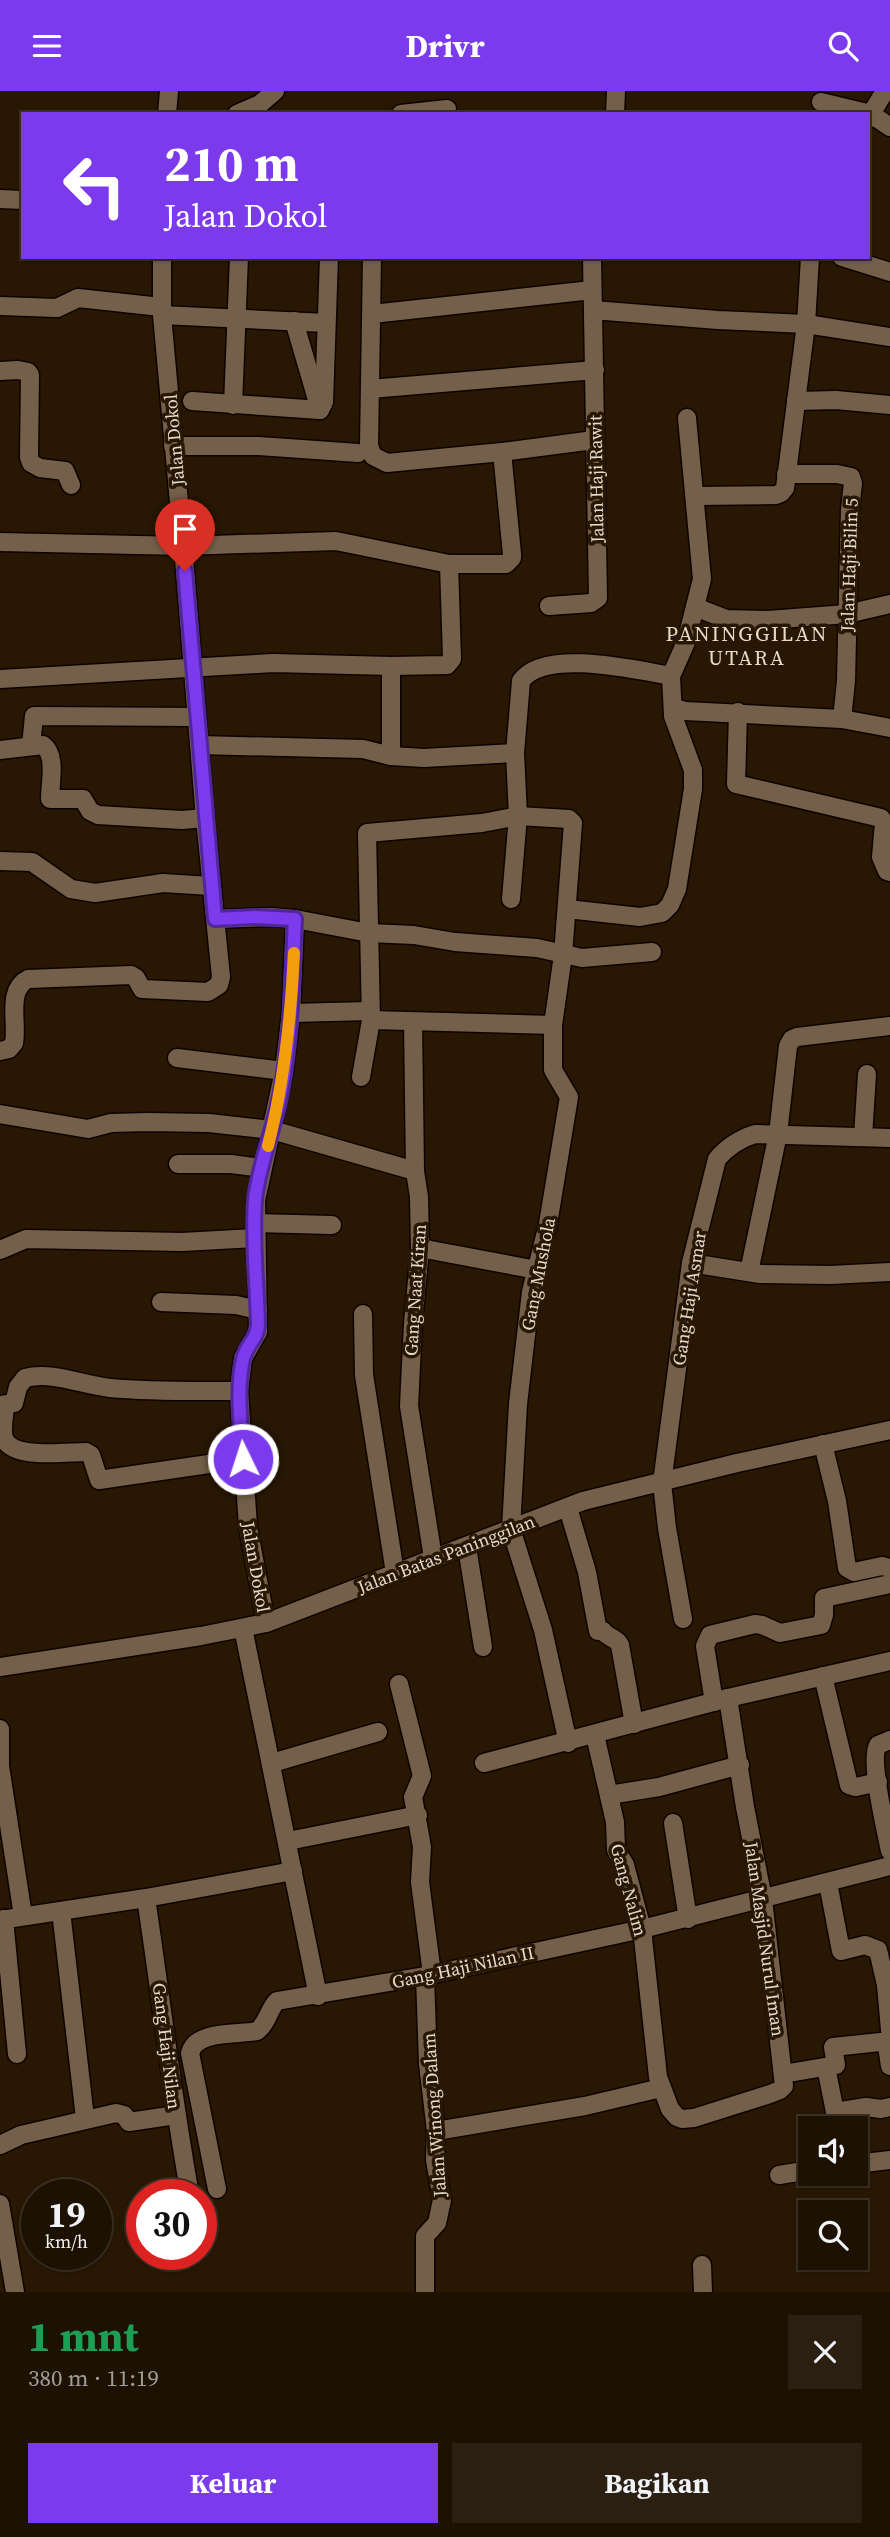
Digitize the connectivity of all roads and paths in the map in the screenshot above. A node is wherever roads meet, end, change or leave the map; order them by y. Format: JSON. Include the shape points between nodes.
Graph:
{"nodes":[{"id":1,"x":169,"y":91,"type":"edge"},
{"id":2,"x":275,"y":91,"type":"edge"},
{"id":3,"x":617,"y":91,"type":"edge"},
{"id":4,"x":885,"y":91,"type":"edge"},
{"id":5,"x":821,"y":102,"type":"dead end"},
{"id":6,"x":440,"y":105,"type":"edge"},
{"id":7,"x":167,"y":112,"type":"edge"},
{"id":8,"x":242,"y":112,"type":"edge"},
{"id":9,"x":410,"y":112,"type":"edge"},
{"id":10,"x":615,"y":112,"type":"edge"},
{"id":11,"x":853,"y":112,"type":"edge"},
{"id":12,"x":870,"y":115,"type":"edge"},
{"id":13,"x":870,"y":117,"type":"edge"},
{"id":14,"x":890,"y":127,"type":"edge"},
{"id":15,"x":0,"y":199,"type":"edge"},
{"id":16,"x":21,"y":201,"type":"edge"},
{"id":17,"x":162,"y":259,"type":"edge"},
{"id":18,"x":239,"y":259,"type":"edge"},
{"id":19,"x":329,"y":259,"type":"edge"},
{"id":20,"x":372,"y":259,"type":"edge"},
{"id":21,"x":592,"y":259,"type":"edge"},
{"id":22,"x":810,"y":259,"type":"edge"},
{"id":23,"x":848,"y":259,"type":"edge"},
{"id":24,"x":890,"y":272,"type":"edge"},
{"id":25,"x":592,"y":289,"type":"junction"},
{"id":26,"x":0,"y":306,"type":"edge"},
{"id":27,"x":593,"y":310,"type":"junction"},
{"id":28,"x":162,"y":311,"type":"junction"},
{"id":29,"x":372,"y":314,"type":"junction"},
{"id":30,"x":237,"y":318,"type":"junction"},
{"id":31,"x":294,"y":321,"type":"junction"},
{"id":32,"x":326,"y":323,"type":"junction"},
{"id":33,"x":806,"y":324,"type":"junction"},
{"id":34,"x":890,"y":337,"type":"edge"},
{"id":35,"x":595,"y":370,"type":"junction"},
{"id":36,"x":0,"y":371,"type":"edge"},
{"id":37,"x":370,"y":389,"type":"junction"},
{"id":38,"x":192,"y":401,"type":"dead end"},
{"id":39,"x":796,"y":401,"type":"junction"},
{"id":40,"x":233,"y":405,"type":"junction"},
{"id":41,"x":890,"y":405,"type":"edge"},
{"id":42,"x":320,"y":410,"type":"junction"},
{"id":43,"x":687,"y":418,"type":"dead end"},
{"id":44,"x":594,"y":440,"type":"junction"},
{"id":45,"x":173,"y":446,"type":"junction"},
{"id":46,"x":358,"y":453,"type":"dead end"},
{"id":47,"x":502,"y":453,"type":"junction"},
{"id":48,"x":786,"y":474,"type":"junction"},
{"id":49,"x":71,"y":485,"type":"dead end"},
{"id":50,"x":696,"y":496,"type":"junction"},
{"id":51,"x":0,"y":542,"type":"edge"},
{"id":52,"x":183,"y":546,"type":"junction"},
{"id":53,"x":449,"y":564,"type":"junction"},
{"id":54,"x":890,"y":604,"type":"edge"},
{"id":55,"x":549,"y":606,"type":"dead end"},
{"id":56,"x":695,"y":607,"type":"junction"},
{"id":57,"x":847,"y":614,"type":"junction"},
{"id":58,"x":391,"y":666,"type":"junction"},
{"id":59,"x":193,"y":669,"type":"junction"},
{"id":60,"x":671,"y":676,"type":"junction"},
{"id":61,"x":0,"y":679,"type":"edge"},
{"id":62,"x":674,"y":708,"type":"junction"},
{"id":63,"x":738,"y":712,"type":"junction"},
{"id":64,"x":196,"y":717,"type":"junction"},
{"id":65,"x":842,"y":719,"type":"junction"},
{"id":66,"x":890,"y":728,"type":"edge"},
{"id":67,"x":199,"y":745,"type":"junction"},
{"id":68,"x":31,"y":746,"type":"junction"},
{"id":69,"x":0,"y":750,"type":"edge"},
{"id":70,"x":514,"y":753,"type":"junction"},
{"id":71,"x":391,"y":756,"type":"junction"},
{"id":72,"x":518,"y":816,"type":"junction"},
{"id":73,"x":205,"y":818,"type":"junction"},
{"id":74,"x":0,"y":861,"type":"edge"},
{"id":75,"x":890,"y":872,"type":"edge"},
{"id":76,"x":211,"y":886,"type":"junction"},
{"id":77,"x":511,"y":899,"type":"dead end"},
{"id":78,"x":567,"y":909,"type":"junction"},
{"id":79,"x":215,"y":919,"type":"junction"},
{"id":80,"x":295,"y":919,"type":"junction"},
{"id":81,"x":369,"y":933,"type":"junction"},
{"id":82,"x":652,"y":952,"type":"dead end"},
{"id":83,"x":563,"y":955,"type":"junction"},
{"id":84,"x":292,"y":1013,"type":"junction"},
{"id":85,"x":371,"y":1016,"type":"junction"},
{"id":86,"x":413,"y":1022,"type":"junction"},
{"id":87,"x":553,"y":1025,"type":"junction"},
{"id":88,"x":890,"y":1026,"type":"edge"},
{"id":89,"x":0,"y":1051,"type":"edge"},
{"id":90,"x":177,"y":1058,"type":"dead end"},
{"id":91,"x":284,"y":1072,"type":"junction"},
{"id":92,"x":867,"y":1074,"type":"dead end"},
{"id":93,"x":361,"y":1077,"type":"dead end"},
{"id":94,"x":0,"y":1114,"type":"edge"},
{"id":95,"x":272,"y":1130,"type":"junction"},
{"id":96,"x":778,"y":1134,"type":"junction"},
{"id":97,"x":863,"y":1137,"type":"junction"},
{"id":98,"x":890,"y":1138,"type":"edge"},
{"id":99,"x":178,"y":1164,"type":"dead end"},
{"id":100,"x":262,"y":1168,"type":"junction"},
{"id":101,"x":415,"y":1171,"type":"junction"},
{"id":102,"x":332,"y":1225,"type":"dead end"},
{"id":103,"x":255,"y":1230,"type":"junction"},
{"id":104,"x":420,"y":1248,"type":"junction"},
{"id":105,"x":0,"y":1250,"type":"edge"},
{"id":106,"x":691,"y":1263,"type":"junction"},
{"id":107,"x":537,"y":1270,"type":"junction"},
{"id":108,"x":749,"y":1272,"type":"junction"},
{"id":109,"x":890,"y":1272,"type":"edge"},
{"id":110,"x":161,"y":1301,"type":"dead end"},
{"id":111,"x":258,"y":1310,"type":"junction"},
{"id":112,"x":363,"y":1314,"type":"dead end"},
{"id":113,"x":239,"y":1391,"type":"junction"},
{"id":114,"x":2,"y":1405,"type":"edge"},
{"id":115,"x":890,"y":1430,"type":"edge"},
{"id":116,"x":823,"y":1444,"type":"junction"},
{"id":117,"x":243,"y":1459,"type":"junction"},
{"id":118,"x":662,"y":1483,"type":"junction"},
{"id":119,"x":568,"y":1508,"type":"junction"},
{"id":120,"x":511,"y":1529,"type":"junction"},
{"id":121,"x":467,"y":1547,"type":"junction"},
{"id":122,"x":433,"y":1558,"type":"junction"},
{"id":123,"x":890,"y":1568,"type":"edge"},
{"id":124,"x":395,"y":1573,"type":"junction"},
{"id":125,"x":890,"y":1584,"type":"edge"},
{"id":126,"x":682,"y":1619,"type":"dead end"},
{"id":127,"x":266,"y":1623,"type":"junction"},
{"id":128,"x":243,"y":1628,"type":"junction"},
{"id":129,"x":483,"y":1647,"type":"dead end"},
{"id":130,"x":890,"y":1661,"type":"edge"},
{"id":131,"x":0,"y":1667,"type":"edge"},
{"id":132,"x":822,"y":1677,"type":"junction"},
{"id":133,"x":399,"y":1684,"type":"dead end"},
{"id":134,"x":721,"y":1700,"type":"junction"},
{"id":135,"x":634,"y":1724,"type":"junction"},
{"id":136,"x":0,"y":1729,"type":"edge"},
{"id":137,"x":378,"y":1732,"type":"dead end"},
{"id":138,"x":595,"y":1735,"type":"junction"},
{"id":139,"x":890,"y":1740,"type":"edge"},
{"id":140,"x":568,"y":1743,"type":"junction"},
{"id":141,"x":272,"y":1763,"type":"junction"},
{"id":142,"x":484,"y":1763,"type":"dead end"},
{"id":143,"x":740,"y":1765,"type":"junction"},
{"id":144,"x":878,"y":1782,"type":"junction"},
{"id":145,"x":608,"y":1795,"type":"junction"},
{"id":146,"x":3,"y":1808,"type":"edge"},
{"id":147,"x":418,"y":1815,"type":"junction"},
{"id":148,"x":673,"y":1822,"type":"dead end"},
{"id":149,"x":288,"y":1841,"type":"junction"},
{"id":150,"x":890,"y":1851,"type":"edge"},
{"id":151,"x":890,"y":1865,"type":"edge"},
{"id":152,"x":293,"y":1871,"type":"junction"},
{"id":153,"x":828,"y":1883,"type":"junction"},
{"id":154,"x":146,"y":1898,"type":"junction"},
{"id":155,"x":763,"y":1899,"type":"junction"},
{"id":156,"x":61,"y":1911,"type":"junction"},
{"id":157,"x":23,"y":1916,"type":"junction"},
{"id":158,"x":2,"y":1919,"type":"edge"},
{"id":159,"x":688,"y":1919,"type":"junction"},
{"id":160,"x":642,"y":1930,"type":"junction"},
{"id":161,"x":428,"y":1975,"type":"junction"},
{"id":162,"x":888,"y":1985,"type":"edge"},
{"id":163,"x":318,"y":1996,"type":"junction"},
{"id":164,"x":889,"y":2041,"type":"edge"},
{"id":165,"x":17,"y":2054,"type":"dead end"},
{"id":166,"x":890,"y":2066,"type":"edge"},
{"id":167,"x":826,"y":2067,"type":"junction"},
{"id":168,"x":783,"y":2074,"type":"junction"},
{"id":169,"x":661,"y":2088,"type":"junction"},
{"id":170,"x":890,"y":2107,"type":"edge"},
{"id":171,"x":176,"y":2115,"type":"junction"},
{"id":172,"x":835,"y":2116,"type":"edge"},
{"id":173,"x":845,"y":2116,"type":"edge"},
{"id":174,"x":85,"y":2118,"type":"junction"},
{"id":175,"x":436,"y":2131,"type":"junction"},
{"id":176,"x":0,"y":2145,"type":"edge"},
{"id":177,"x":890,"y":2160,"type":"edge"},
{"id":178,"x":868,"y":2163,"type":"edge"},
{"id":179,"x":798,"y":2172,"type":"edge"},
{"id":180,"x":779,"y":2175,"type":"dead end"},
{"id":181,"x":187,"y":2179,"type":"edge"},
{"id":182,"x":215,"y":2179,"type":"edge"},
{"id":183,"x":0,"y":2204,"type":"edge"},
{"id":184,"x":702,"y":2265,"type":"dead end"},
{"id":185,"x":15,"y":2292,"type":"edge"},
{"id":186,"x":425,"y":2292,"type":"edge"},
{"id":187,"x":703,"y":2292,"type":"edge"}],
"edges":[{"from":1,"to":7,"type":"street"},
{"from":2,"to":8,"type":"street"},
{"from":3,"to":10,"type":"street"},
{"from":4,"to":12,"type":"street"},
{"from":5,"to":11,"type":"street"},
{"from":6,"to":9,"type":"street"},
{"from":13,"to":14,"type":"street"},
{"from":15,"to":16,"type":"street"},
{"from":17,"to":28,"type":"street","name":"Jalan Dokol"},
{"from":18,"to":30,"type":"street"},
{"from":19,"to":32,"type":"street"},
{"from":20,"to":29,"type":"street"},
{"from":21,"to":25,"type":"street","name":"Jalan Haji Rawit"},
{"from":22,"to":33,"type":"street"},
{"from":23,"to":24,"type":"street"},
{"from":25,"to":27,"type":"street","name":"Jalan Haji Rawit"},
{"from":25,"to":29,"type":"street"},
{"from":26,"to":28,"type":"street","via":[[57,308],[78,298]]},
{"from":27,"to":33,"type":"street"},
{"from":27,"to":35,"type":"street","name":"Jalan Haji Rawit"},
{"from":28,"to":30,"type":"street"},
{"from":28,"to":45,"type":"street","name":"Jalan Dokol"},
{"from":29,"to":37,"type":"street"},
{"from":30,"to":31,"type":"street"},
{"from":30,"to":40,"type":"street"},
{"from":31,"to":32,"type":"street"},
{"from":31,"to":42,"type":"street"},
{"from":32,"to":42,"type":"street"},
{"from":33,"to":34,"type":"street"},
{"from":33,"to":39,"type":"street"},
{"from":35,"to":37,"type":"street"},
{"from":35,"to":44,"type":"street","name":"Jalan Haji Rawit"},
{"from":36,"to":49,"type":"street","via":[[30,375],[31,463],[65,471]]},
{"from":37,"to":47,"type":"street","via":[[369,446],[373,456],[387,463]]},
{"from":38,"to":40,"type":"street"},
{"from":39,"to":41,"type":"street"},
{"from":39,"to":48,"type":"street"},
{"from":40,"to":42,"type":"street"},
{"from":43,"to":50,"type":"street"},
{"from":44,"to":47,"type":"street"},
{"from":44,"to":55,"type":"street","name":"Jalan Haji Rawit","via":[[598,598],[591,603]]},
{"from":45,"to":46,"type":"street"},
{"from":45,"to":52,"type":"street","name":"Jalan Dokol"},
{"from":47,"to":53,"type":"street","via":[[512,558],[506,564]]},
{"from":48,"to":50,"type":"street","via":[[785,488],[776,495]]},
{"from":48,"to":57,"type":"street","name":"Jalan Haji Bilin 5","via":[[851,477]]},
{"from":50,"to":56,"type":"street","via":[[702,579]]},
{"from":51,"to":52,"type":"street"},
{"from":52,"to":53,"type":"street","via":[[335,541]]},
{"from":52,"to":59,"type":"street","name":"Jalan Dokol"},
{"from":53,"to":58,"type":"street","via":[[450,663]]},
{"from":54,"to":57,"type":"street"},
{"from":56,"to":57,"type":"street","via":[[726,619]]},
{"from":56,"to":60,"type":"street"},
{"from":57,"to":65,"type":"street","name":"Jalan Haji Bilin 5"},
{"from":58,"to":59,"type":"street","via":[[273,663]]},
{"from":58,"to":71,"type":"street"},
{"from":59,"to":61,"type":"street"},
{"from":59,"to":64,"type":"street","name":"Jalan Dokol"},
{"from":60,"to":62,"type":"street"},
{"from":60,"to":70,"type":"street","via":[[606,664],[536,668],[521,681]]},
{"from":62,"to":63,"type":"street"},
{"from":62,"to":78,"type":"street","via":[[693,770],[693,789],[677,889],[670,905],[662,912],[640,917]]},
{"from":63,"to":65,"type":"street"},
{"from":63,"to":75,"type":"street","via":[[736,784],[881,818],[881,857]]},
{"from":64,"to":67,"type":"street","name":"Jalan Dokol"},
{"from":64,"to":68,"type":"street","via":[[34,716]]},
{"from":65,"to":66,"type":"street"},
{"from":67,"to":71,"type":"street","via":[[363,749]]},
{"from":67,"to":73,"type":"street","name":"Jalan Dokol"},
{"from":68,"to":69,"type":"street"},
{"from":68,"to":73,"type":"street","via":[[43,745],[50,751],[50,799],[83,799],[98,815]]},
{"from":70,"to":71,"type":"street"},
{"from":70,"to":72,"type":"street"},
{"from":72,"to":77,"type":"street"},
{"from":72,"to":78,"type":"street","name":"Gang Mushola","via":[[573,823]]},
{"from":72,"to":81,"type":"street","via":[[367,834]]},
{"from":73,"to":76,"type":"street","name":"Jalan Dokol"},
{"from":74,"to":76,"type":"street","via":[[32,862],[72,889],[95,893],[163,883]]},
{"from":76,"to":79,"type":"street","name":"Jalan Dokol"},
{"from":78,"to":83,"type":"street","name":"Gang Mushola"},
{"from":79,"to":80,"type":"street"},
{"from":79,"to":89,"type":"street","name":"Jalan Dokol","via":[[221,977],[215,990],[142,989],[131,975],[29,979],[15,993],[15,1043]]},
{"from":80,"to":81,"type":"street"},
{"from":80,"to":84,"type":"street","name":"Jalan Dokol"},
{"from":81,"to":83,"type":"street","via":[[537,948]]},
{"from":81,"to":85,"type":"street"},
{"from":82,"to":83,"type":"street","via":[[602,958]]},
{"from":83,"to":87,"type":"street","name":"Gang Mushola"},
{"from":84,"to":85,"type":"street"},
{"from":84,"to":91,"type":"street","name":"Jalan Dokol"},
{"from":85,"to":86,"type":"street"},
{"from":85,"to":93,"type":"street"},
{"from":86,"to":87,"type":"street"},
{"from":86,"to":101,"type":"street","name":"Gang Naat Kiran"},
{"from":87,"to":107,"type":"street","name":"Gang Mushola","via":[[553,1070],[569,1097]]},
{"from":88,"to":96,"type":"street","via":[[792,1039]]},
{"from":90,"to":91,"type":"street"},
{"from":91,"to":95,"type":"street","name":"Jalan Dokol"},
{"from":92,"to":97,"type":"street"},
{"from":94,"to":95,"type":"street","via":[[88,1129],[148,1122]]},
{"from":95,"to":100,"type":"street","name":"Jalan Dokol"},
{"from":95,"to":101,"type":"street"},
{"from":96,"to":97,"type":"street","name":"Gang Haji Asmar"},
{"from":96,"to":106,"type":"street","name":"Gang Haji Asmar","via":[[742,1138],[717,1159]]},
{"from":96,"to":108,"type":"street"},
{"from":97,"to":98,"type":"street","name":"Gang Haji Asmar"},
{"from":99,"to":100,"type":"street"},
{"from":100,"to":103,"type":"street","name":"Jalan Dokol"},
{"from":101,"to":104,"type":"street","name":"Gang Naat Kiran"},
{"from":102,"to":103,"type":"street"},
{"from":103,"to":105,"type":"street","via":[[182,1242],[26,1239]]},
{"from":103,"to":111,"type":"street","name":"Jalan Dokol"},
{"from":104,"to":107,"type":"street"},
{"from":104,"to":122,"type":"street","name":"Gang Naat Kiran","via":[[409,1406]]},
{"from":106,"to":108,"type":"street"},
{"from":106,"to":118,"type":"street","name":"Gang Haji Asmar"},
{"from":107,"to":120,"type":"street","name":"Gang Mushola","via":[[520,1381]]},
{"from":108,"to":109,"type":"street"},
{"from":110,"to":111,"type":"street"},
{"from":111,"to":113,"type":"street","name":"Jalan Dokol","via":[[258,1332],[243,1358]]},
{"from":112,"to":124,"type":"street","via":[[364,1375]]},
{"from":113,"to":114,"type":"street","via":[[108,1388],[41,1376],[25,1378],[14,1403]]},
{"from":113,"to":117,"type":"street","name":"Jalan Dokol"},
{"from":114,"to":117,"type":"street","via":[[4,1437],[12,1449],[86,1452],[99,1480]]},
{"from":115,"to":116,"type":"street","name":"Jalan Batas Paninggilan"},
{"from":116,"to":118,"type":"street","name":"Jalan Batas Paninggilan"},
{"from":116,"to":123,"type":"street","via":[[847,1568],[854,1572]]},
{"from":117,"to":127,"type":"street","name":"Jalan Dokol","via":[[248,1527]]},
{"from":118,"to":119,"type":"street","name":"Jalan Batas Paninggilan"},
{"from":118,"to":126,"type":"street","name":"Gang Haji Asmar"},
{"from":119,"to":120,"type":"street","name":"Jalan Batas Paninggilan"},
{"from":119,"to":135,"type":"street","via":[[598,1631],[620,1645]]},
{"from":120,"to":121,"type":"street","name":"Jalan Batas Paninggilan"},
{"from":120,"to":140,"type":"street","via":[[543,1630]]},
{"from":121,"to":122,"type":"street","name":"Jalan Batas Paninggilan"},
{"from":121,"to":129,"type":"street"},
{"from":122,"to":124,"type":"street","name":"Jalan Batas Paninggilan"},
{"from":124,"to":127,"type":"street","name":"Jalan Batas Paninggilan"},
{"from":125,"to":134,"type":"street","name":"Jalan Masjid Nurul Iman","via":[[824,1598],[821,1625],[776,1633],[755,1624],[710,1635],[705,1646]]},
{"from":127,"to":128,"type":"street","name":"Jalan Batas Paninggilan"},
{"from":128,"to":131,"type":"street","name":"Jalan Batas Paninggilan"},
{"from":128,"to":141,"type":"street"},
{"from":130,"to":132,"type":"street"},
{"from":132,"to":134,"type":"street"},
{"from":132,"to":144,"type":"street","via":[[849,1786]]},
{"from":133,"to":147,"type":"street","name":"Jalan Winong Dalam","via":[[422,1776],[414,1797]]},
{"from":134,"to":135,"type":"street"},
{"from":134,"to":143,"type":"street","name":"Jalan Masjid Nurul Iman"},
{"from":135,"to":138,"type":"street"},
{"from":136,"to":146,"type":"street"},
{"from":137,"to":141,"type":"street"},
{"from":138,"to":140,"type":"street"},
{"from":138,"to":145,"type":"street","name":"Gang Nalim"},
{"from":139,"to":144,"type":"street","via":[[875,1749]]},
{"from":140,"to":142,"type":"street"},
{"from":141,"to":149,"type":"street"},
{"from":143,"to":145,"type":"street","via":[[659,1787]]},
{"from":143,"to":155,"type":"street","name":"Jalan Masjid Nurul Iman"},
{"from":144,"to":150,"type":"street"},
{"from":145,"to":160,"type":"street","name":"Gang Nalim","via":[[616,1850],[625,1865]]},
{"from":146,"to":157,"type":"street"},
{"from":147,"to":149,"type":"street"},
{"from":147,"to":161,"type":"street","name":"Jalan Winong Dalam"},
{"from":148,"to":159,"type":"street"},
{"from":149,"to":152,"type":"street"},
{"from":151,"to":153,"type":"street","name":"Gang Haji Nilan II"},
{"from":152,"to":154,"type":"street"},
{"from":152,"to":163,"type":"street"},
{"from":153,"to":155,"type":"street","name":"Gang Haji Nilan II"},
{"from":153,"to":162,"type":"street","via":[[841,1951],[865,1945],[878,1950]]},
{"from":154,"to":156,"type":"street"},
{"from":154,"to":171,"type":"street","name":"Gang Haji Nilan"},
{"from":155,"to":159,"type":"street","name":"Gang Haji Nilan II"},
{"from":155,"to":168,"type":"street","name":"Jalan Masjid Nurul Iman"},
{"from":156,"to":157,"type":"street"},
{"from":156,"to":174,"type":"street"},
{"from":157,"to":158,"type":"street"},
{"from":158,"to":165,"type":"street"},
{"from":159,"to":160,"type":"street","name":"Gang Haji Nilan II"},
{"from":160,"to":161,"type":"street","name":"Gang Haji Nilan II"},
{"from":160,"to":169,"type":"street","name":"Gang Nalim"},
{"from":161,"to":163,"type":"street","name":"Gang Haji Nilan II"},
{"from":161,"to":175,"type":"street","name":"Jalan Winong Dalam","via":[[428,2064]]},
{"from":162,"to":164,"type":"street"},
{"from":163,"to":182,"type":"street","name":"Gang Haji Nilan II","via":[[282,1999],[257,2031],[208,2037],[191,2047]]},
{"from":164,"to":166,"type":"street"},
{"from":164,"to":167,"type":"street","via":[[832,2047],[836,2065]]},
{"from":167,"to":168,"type":"street"},
{"from":167,"to":172,"type":"street"},
{"from":168,"to":169,"type":"street","name":"Gang Nalim","via":[[780,2091],[682,2119],[670,2109]]},
{"from":169,"to":175,"type":"street"},
{"from":170,"to":173,"type":"street","via":[[866,2107]]},
{"from":171,"to":174,"type":"street","via":[[133,2122],[116,2113]]},
{"from":171,"to":181,"type":"street","name":"Gang Haji Nilan"},
{"from":174,"to":176,"type":"street"},
{"from":175,"to":186,"type":"street","name":"Jalan Winong Dalam","via":[[435,2160],[442,2200],[437,2223],[425,2236]]},
{"from":177,"to":178,"type":"street"},
{"from":179,"to":180,"type":"street"},
{"from":183,"to":185,"type":"street"},
{"from":184,"to":187,"type":"street"}]}
